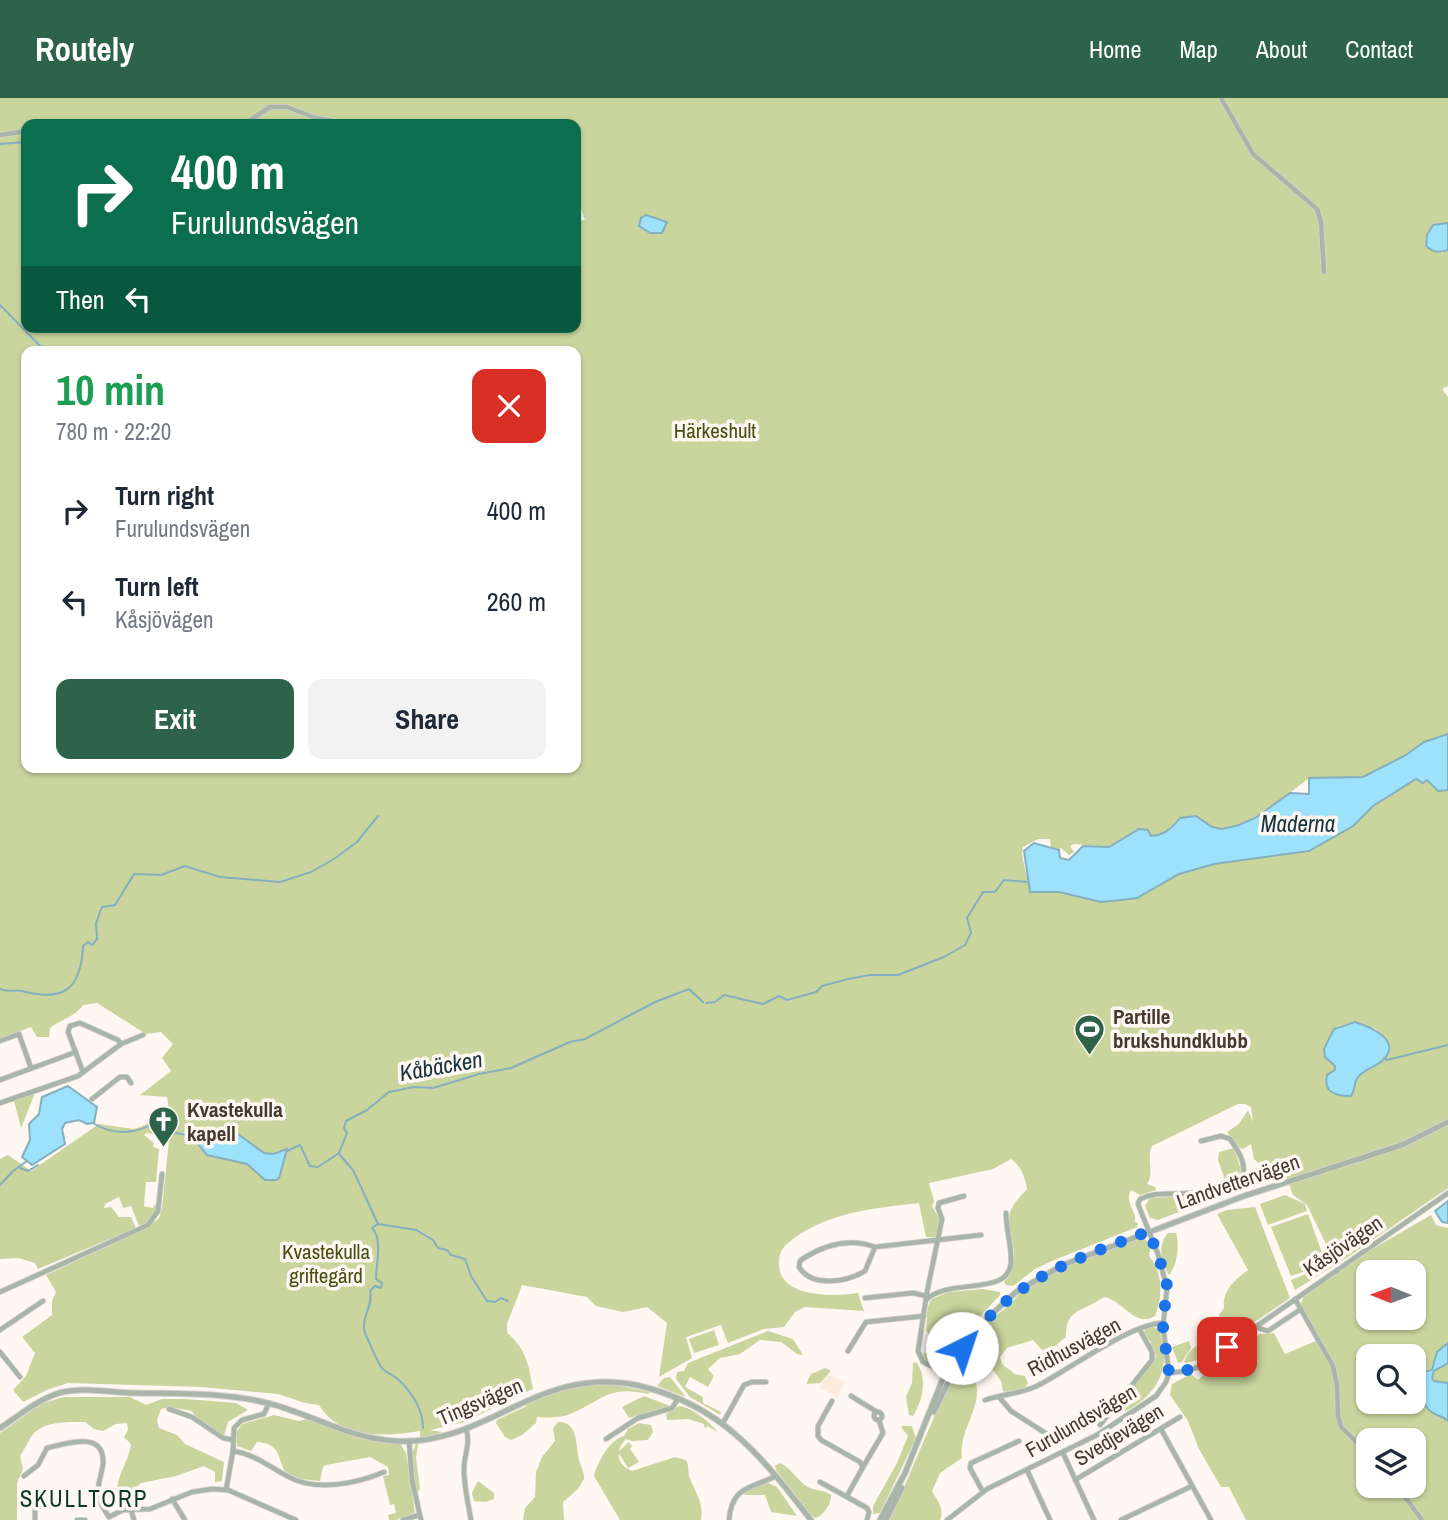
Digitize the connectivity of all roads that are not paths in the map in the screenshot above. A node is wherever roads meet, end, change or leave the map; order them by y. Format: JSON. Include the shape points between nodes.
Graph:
{"nodes":[{"id":1,"x":1221,"y":98,"type":"edge"},
{"id":2,"x":252,"y":119,"type":"edge"},
{"id":3,"x":322,"y":119,"type":"edge"},
{"id":4,"x":21,"y":132,"type":"edge"},
{"id":5,"x":0,"y":135,"type":"edge"},
{"id":6,"x":1324,"y":272,"type":"dead end"},
{"id":7,"x":143,"y":1035,"type":"dead end"},
{"id":8,"x":0,"y":1041,"type":"edge"},
{"id":9,"x":121,"y":1044,"type":"junction"},
{"id":10,"x":76,"y":1052,"type":"junction"},
{"id":11,"x":31,"y":1068,"type":"junction"},
{"id":12,"x":83,"y":1072,"type":"junction"},
{"id":13,"x":0,"y":1080,"type":"edge"},
{"id":14,"x":131,"y":1083,"type":"dead end"},
{"id":15,"x":92,"y":1099,"type":"dead end"},
{"id":16,"x":0,"y":1103,"type":"edge"},
{"id":17,"x":1448,"y":1122,"type":"edge"},
{"id":18,"x":1201,"y":1141,"type":"dead end"},
{"id":19,"x":162,"y":1174,"type":"dead end"},
{"id":20,"x":1448,"y":1193,"type":"edge"},
{"id":21,"x":964,"y":1196,"type":"dead end"},
{"id":22,"x":1006,"y":1213,"type":"dead end"},
{"id":23,"x":1149,"y":1231,"type":"junction"},
{"id":24,"x":981,"y":1235,"type":"dead end"},
{"id":25,"x":938,"y":1239,"type":"junction"},
{"id":26,"x":875,"y":1247,"type":"junction"},
{"id":27,"x":0,"y":1292,"type":"edge"},
{"id":28,"x":865,"y":1298,"type":"dead end"},
{"id":29,"x":926,"y":1299,"type":"junction"},
{"id":30,"x":1295,"y":1299,"type":"junction"},
{"id":31,"x":43,"y":1301,"type":"dead end"},
{"id":32,"x":1301,"y":1309,"type":"junction"},
{"id":33,"x":924,"y":1316,"type":"junction"},
{"id":34,"x":1163,"y":1323,"type":"junction"},
{"id":35,"x":1256,"y":1327,"type":"junction"},
{"id":36,"x":0,"y":1330,"type":"edge"},
{"id":37,"x":1140,"y":1330,"type":"junction"},
{"id":38,"x":848,"y":1351,"type":"dead end"},
{"id":39,"x":0,"y":1352,"type":"edge"},
{"id":40,"x":1169,"y":1373,"type":"junction"},
{"id":41,"x":948,"y":1375,"type":"junction"},
{"id":42,"x":20,"y":1377,"type":"dead end"},
{"id":43,"x":766,"y":1382,"type":"dead end"},
{"id":44,"x":850,"y":1396,"type":"dead end"},
{"id":45,"x":999,"y":1396,"type":"junction"},
{"id":46,"x":678,"y":1399,"type":"junction"},
{"id":47,"x":985,"y":1400,"type":"dead end"},
{"id":48,"x":832,"y":1401,"type":"dead end"},
{"id":49,"x":269,"y":1403,"type":"junction"},
{"id":50,"x":169,"y":1409,"type":"dead end"},
{"id":51,"x":1180,"y":1417,"type":"dead end"},
{"id":52,"x":723,"y":1423,"type":"junction"},
{"id":53,"x":1100,"y":1426,"type":"dead end"},
{"id":54,"x":0,"y":1429,"type":"edge"},
{"id":55,"x":466,"y":1429,"type":"junction"},
{"id":56,"x":1161,"y":1429,"type":"junction"},
{"id":57,"x":1053,"y":1438,"type":"dead end"},
{"id":58,"x":606,"y":1439,"type":"dead end"},
{"id":59,"x":233,"y":1440,"type":"junction"},
{"id":60,"x":409,"y":1441,"type":"junction"},
{"id":61,"x":1018,"y":1441,"type":"dead end"},
{"id":62,"x":1356,"y":1441,"type":"edge"},
{"id":63,"x":233,"y":1451,"type":"junction"},
{"id":64,"x":1062,"y":1453,"type":"junction"},
{"id":65,"x":862,"y":1466,"type":"junction"},
{"id":66,"x":1027,"y":1471,"type":"junction"},
{"id":67,"x":384,"y":1472,"type":"dead end"},
{"id":68,"x":777,"y":1475,"type":"junction"},
{"id":69,"x":24,"y":1476,"type":"dead end"},
{"id":70,"x":1075,"y":1480,"type":"junction"},
{"id":71,"x":820,"y":1482,"type":"dead end"},
{"id":72,"x":1192,"y":1486,"type":"junction"},
{"id":73,"x":226,"y":1490,"type":"junction"},
{"id":74,"x":983,"y":1492,"type":"junction"},
{"id":75,"x":847,"y":1496,"type":"junction"},
{"id":76,"x":1406,"y":1498,"type":"edge"},
{"id":77,"x":172,"y":1499,"type":"junction"},
{"id":78,"x":35,"y":1508,"type":"dead end"},
{"id":79,"x":131,"y":1510,"type":"junction"},
{"id":80,"x":420,"y":1517,"type":"edge"},
{"id":81,"x":35,"y":1520,"type":"edge"},
{"id":82,"x":77,"y":1520,"type":"edge"},
{"id":83,"x":85,"y":1520,"type":"edge"},
{"id":84,"x":134,"y":1520,"type":"edge"},
{"id":85,"x":185,"y":1520,"type":"edge"},
{"id":86,"x":296,"y":1520,"type":"edge"},
{"id":87,"x":402,"y":1520,"type":"edge"},
{"id":88,"x":471,"y":1520,"type":"edge"},
{"id":89,"x":729,"y":1520,"type":"edge"},
{"id":90,"x":811,"y":1520,"type":"edge"},
{"id":91,"x":867,"y":1520,"type":"edge"},
{"id":92,"x":880,"y":1520,"type":"edge"},
{"id":93,"x":886,"y":1520,"type":"edge"},
{"id":94,"x":947,"y":1520,"type":"edge"},
{"id":95,"x":1050,"y":1520,"type":"edge"},
{"id":96,"x":1094,"y":1520,"type":"edge"},
{"id":97,"x":1121,"y":1520,"type":"edge"},
{"id":98,"x":1211,"y":1520,"type":"edge"},
{"id":99,"x":1423,"y":1520,"type":"edge"}],
"edges":[{"from":1,"to":6,"type":"street","via":[[1253,154],[1317,209]]},
{"from":2,"to":3,"type":"street","via":[[270,107],[287,107]]},
{"from":4,"to":5,"type":"street"},
{"from":7,"to":9,"type":"street"},
{"from":8,"to":11,"type":"street","via":[[19,1034]]},
{"from":9,"to":10,"type":"street","via":[[80,1023],[68,1029]]},
{"from":9,"to":12,"type":"street"},
{"from":10,"to":11,"type":"street"},
{"from":10,"to":12,"type":"street"},
{"from":11,"to":13,"type":"street"},
{"from":12,"to":16,"type":"street"},
{"from":14,"to":15,"type":"street","via":[[120,1077]]},
{"from":17,"to":23,"type":"street","name":"Landvettervägen","via":[[1402,1145]]},
{"from":18,"to":23,"type":"street","via":[[1228,1138],[1244,1172],[1206,1190],[1156,1193],[1140,1199]]},
{"from":19,"to":27,"type":"street","via":[[158,1211],[148,1225]]},
{"from":20,"to":30,"type":"street","name":"Kåsjövägen"},
{"from":21,"to":25,"type":"street","via":[[939,1203]]},
{"from":22,"to":29,"type":"street","via":[[1011,1261],[1005,1276],[993,1283],[941,1290]]},
{"from":23,"to":34,"type":"street","via":[[1167,1281]]},
{"from":23,"to":41,"type":"street","name":"Landvettervägen","via":[[1042,1275],[1001,1305],[962,1348]]},
{"from":24,"to":25,"type":"street"},
{"from":25,"to":26,"type":"street"},
{"from":25,"to":29,"type":"street"},
{"from":26,"to":26,"type":"street","via":[[865,1271],[848,1279],[820,1280],[799,1267],[804,1258],[836,1244],[860,1242]]},
{"from":28,"to":29,"type":"street","via":[[914,1293]]},
{"from":29,"to":33,"type":"street"},
{"from":30,"to":32,"type":"street"},
{"from":30,"to":35,"type":"street","name":"Kåsjövägen"},
{"from":31,"to":36,"type":"street"},
{"from":32,"to":35,"type":"street","name":"Kåsjövägen","via":[[1268,1331]]},
{"from":32,"to":62,"type":"street","via":[[1333,1366],[1341,1427]]},
{"from":33,"to":38,"type":"street","via":[[866,1322]]},
{"from":33,"to":41,"type":"street","via":[[919,1357]]},
{"from":34,"to":37,"type":"street","name":"Ridhusvägen"},
{"from":34,"to":40,"type":"street"},
{"from":35,"to":40,"type":"street","name":"Kåsjövägen","via":[[1198,1367]]},
{"from":37,"to":45,"type":"street","name":"Ridhusvägen","via":[[1033,1388]]},
{"from":37,"to":53,"type":"street","via":[[1152,1360]]},
{"from":39,"to":42,"type":"street"},
{"from":40,"to":64,"type":"street","name":"Furulundsvägen","via":[[1156,1396],[1097,1436]]},
{"from":41,"to":92,"type":"street","name":"Landvettervägen"},
{"from":41,"to":93,"type":"street","name":"Landvettervägen"},
{"from":43,"to":52,"type":"street","via":[[744,1385]]},
{"from":44,"to":65,"type":"street","via":[[877,1412],[874,1417],[883,1433]]},
{"from":45,"to":47,"type":"street","name":"Ridhusvägen"},
{"from":45,"to":57,"type":"street","via":[[1011,1411]]},
{"from":46,"to":52,"type":"street","name":"Tingsvägen"},
{"from":46,"to":55,"type":"street","name":"Tingsvägen","via":[[629,1384],[583,1383],[546,1392]]},
{"from":46,"to":58,"type":"street","via":[[672,1408],[644,1416]]},
{"from":48,"to":65,"type":"street","via":[[818,1426],[818,1436]]},
{"from":49,"to":54,"type":"street","name":"Tingsvägen","via":[[218,1395],[72,1391],[43,1399]]},
{"from":49,"to":59,"type":"street","via":[[264,1414],[236,1424]]},
{"from":49,"to":60,"type":"street","name":"Tingsvägen","via":[[361,1436]]},
{"from":50,"to":59,"type":"street"},
{"from":51,"to":56,"type":"street","name":"Svedjevägen"},
{"from":52,"to":68,"type":"street","name":"Tingsvägen"},
{"from":55,"to":60,"type":"street","name":"Tingsvägen"},
{"from":55,"to":88,"type":"street","via":[[464,1479]]},
{"from":56,"to":70,"type":"street","name":"Svedjevägen"},
{"from":56,"to":72,"type":"street"},
{"from":59,"to":63,"type":"street"},
{"from":60,"to":80,"type":"street"},
{"from":61,"to":74,"type":"street","via":[[971,1463]]},
{"from":63,"to":67,"type":"street","via":[[252,1456],[290,1478],[318,1485]]},
{"from":63,"to":73,"type":"street"},
{"from":64,"to":66,"type":"street","name":"Furulundsvägen"},
{"from":64,"to":70,"type":"street","name":"Svedjevägen"},
{"from":65,"to":75,"type":"street"},
{"from":66,"to":74,"type":"street","name":"Furulundsvägen"},
{"from":66,"to":95,"type":"street"},
{"from":68,"to":89,"type":"street","via":[[738,1493]]},
{"from":68,"to":90,"type":"street","name":"Tingsvägen"},
{"from":69,"to":79,"type":"street","via":[[38,1465],[47,1448],[94,1442],[103,1454],[98,1495],[109,1517]]},
{"from":70,"to":96,"type":"street","name":"Svedjevägen"},
{"from":71,"to":75,"type":"street"},
{"from":72,"to":97,"type":"street"},
{"from":72,"to":98,"type":"street"},
{"from":73,"to":77,"type":"street","via":[[207,1489]]},
{"from":73,"to":86,"type":"street"},
{"from":74,"to":94,"type":"street","name":"Furulundsvägen"},
{"from":75,"to":91,"type":"street","via":[[868,1509]]},
{"from":76,"to":99,"type":"street"},
{"from":77,"to":79,"type":"street","via":[[147,1510]]},
{"from":77,"to":85,"type":"street"},
{"from":78,"to":81,"type":"street"},
{"from":79,"to":84,"type":"street"},
{"from":80,"to":87,"type":"street"},
{"from":82,"to":83,"type":"street"}]}
